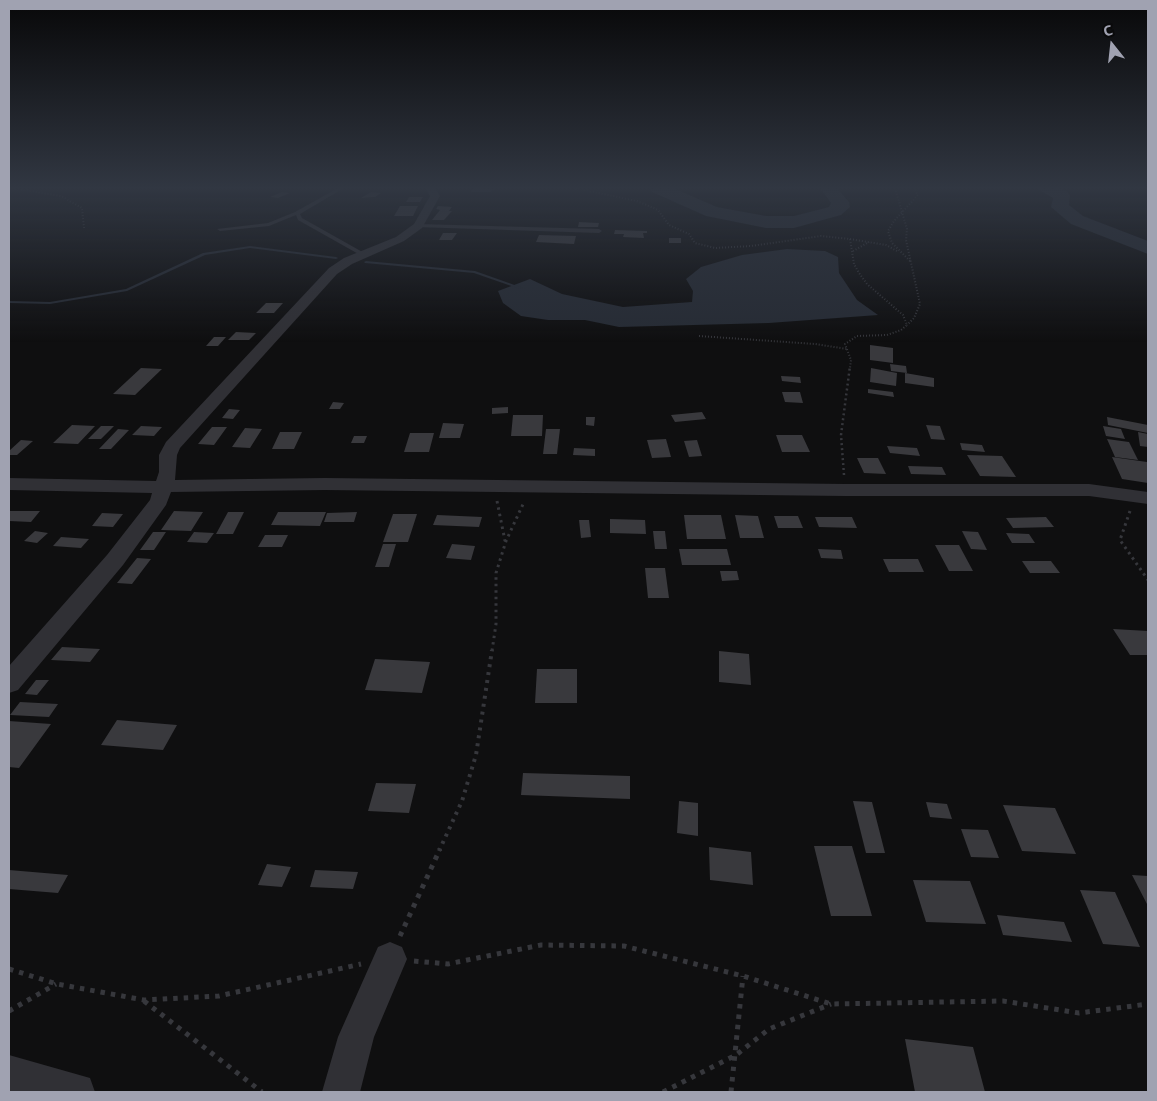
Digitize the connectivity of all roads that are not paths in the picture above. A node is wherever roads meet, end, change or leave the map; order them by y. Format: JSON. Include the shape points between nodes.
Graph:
{"nodes":[{"id":1,"x":337,"y":239,"type":"edge"},
{"id":2,"x":399,"y":239,"type":"edge"},
{"id":3,"x":364,"y":254,"type":"junction"},
{"id":4,"x":9,"y":484,"type":"edge"},
{"id":5,"x":164,"y":487,"type":"junction"},
{"id":6,"x":1148,"y":498,"type":"edge"},
{"id":7,"x":9,"y":683,"type":"edge"},
{"id":8,"x":390,"y":959,"type":"road end"},
{"id":9,"x":9,"y":1074,"type":"edge"},
{"id":10,"x":76,"y":1092,"type":"edge"},
{"id":11,"x":341,"y":1092,"type":"edge"}],
"edges":[{"from":1,"to":3,"type":"lane"},
{"from":2,"to":3,"type":"street"},
{"from":3,"to":5,"type":"street","via":[[333,271],[172,446]]},
{"from":4,"to":5,"type":"street"},
{"from":5,"to":6,"type":"street","via":[[325,484],[1089,490]]},
{"from":5,"to":7,"type":"street","via":[[159,502],[115,560]]},
{"from":8,"to":11,"type":"street","via":[[356,1037]]},
{"from":9,"to":10,"type":"street"}]}
